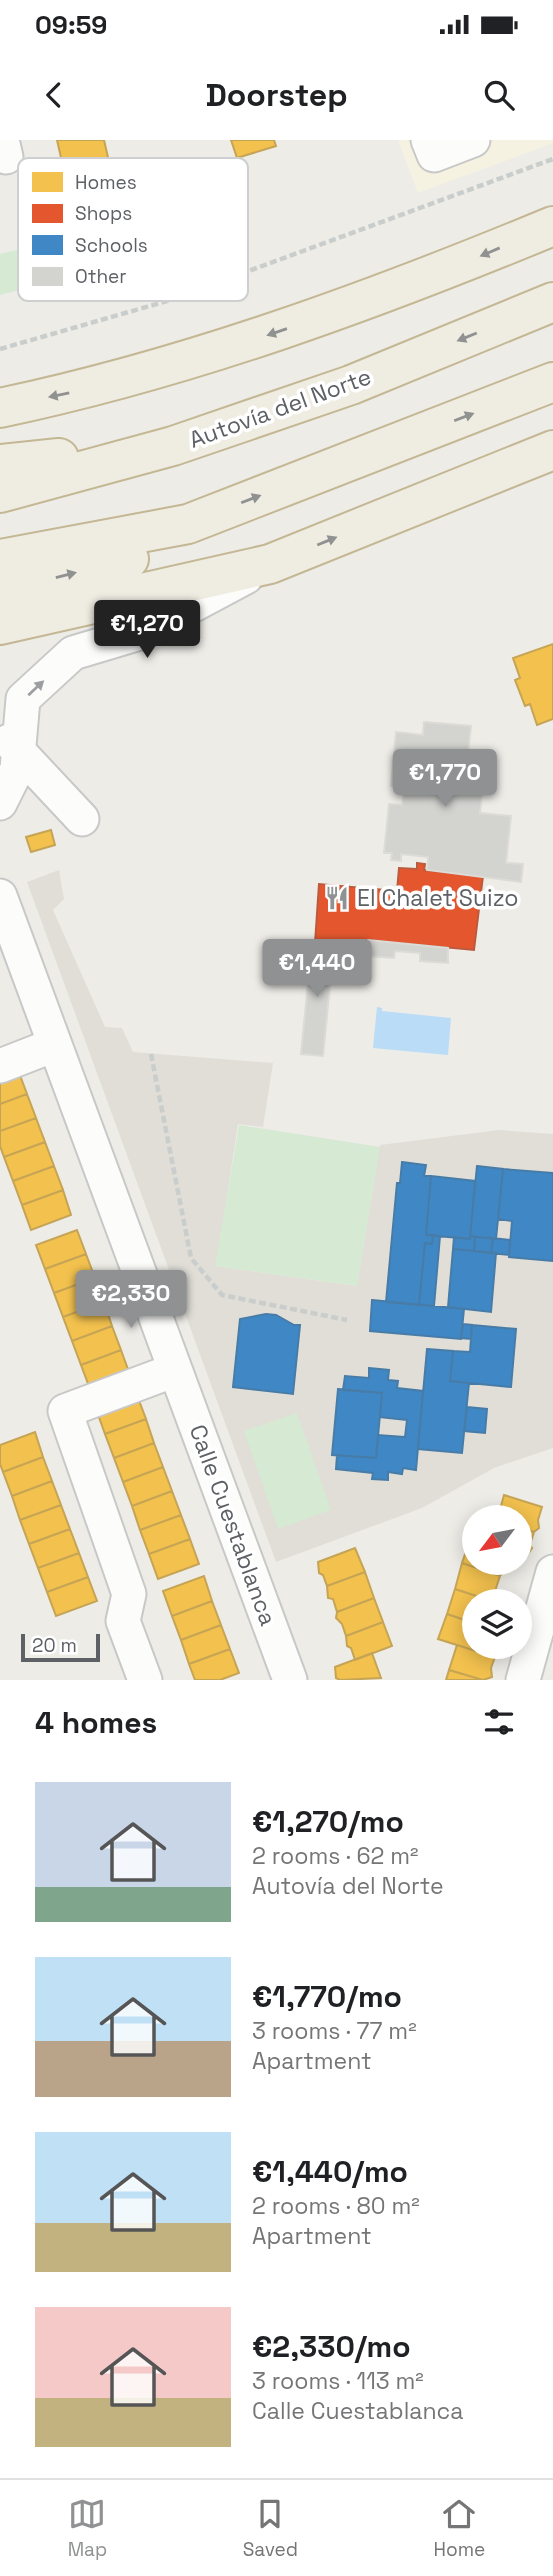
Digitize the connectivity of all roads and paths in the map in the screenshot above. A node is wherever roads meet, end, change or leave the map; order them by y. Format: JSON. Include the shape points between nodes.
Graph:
{"nodes":[{"id":1,"x":428,"y":140,"type":"edge"},
{"id":2,"x":473,"y":140,"type":"edge"},
{"id":3,"x":553,"y":159,"type":"edge"},
{"id":4,"x":553,"y":226,"type":"edge"},
{"id":5,"x":248,"y":271,"type":"edge"},
{"id":6,"x":167,"y":301,"type":"edge"},
{"id":7,"x":553,"y":302,"type":"edge"},
{"id":8,"x":0,"y":349,"type":"edge"},
{"id":9,"x":553,"y":382,"type":"edge"},
{"id":10,"x":0,"y":408,"type":"edge"},
{"id":11,"x":173,"y":446,"type":"junction"},
{"id":12,"x":553,"y":450,"type":"edge"},
{"id":13,"x":0,"y":464,"type":"edge"},
{"id":14,"x":0,"y":493,"type":"edge"},
{"id":15,"x":188,"y":524,"type":"junction"},
{"id":16,"x":0,"y":559,"type":"edge"},
{"id":17,"x":270,"y":564,"type":"junction"},
{"id":18,"x":0,"y":591,"type":"edge"},
{"id":19,"x":0,"y":625,"type":"edge"},
{"id":20,"x":9,"y":741,"type":"edge"},
{"id":21,"x":0,"y":803,"type":"edge"},
{"id":22,"x":82,"y":819,"type":"dead end"},
{"id":23,"x":0,"y":896,"type":"edge"},
{"id":24,"x":12,"y":963,"type":"edge"},
{"id":25,"x":54,"y":1045,"type":"junction"},
{"id":26,"x":151,"y":1054,"type":"dead end"},
{"id":27,"x":0,"y":1066,"type":"edge"},
{"id":28,"x":347,"y":1320,"type":"dead end"},
{"id":29,"x":175,"y":1370,"type":"junction"},
{"id":30,"x":553,"y":1572,"type":"edge"},
{"id":31,"x":145,"y":1680,"type":"edge"},
{"id":32,"x":290,"y":1680,"type":"edge"},
{"id":33,"x":523,"y":1680,"type":"edge"}],
"edges":[{"from":1,"to":2,"type":"street","via":[[434,155]]},
{"from":3,"to":5,"type":"path"},
{"from":4,"to":10,"type":"highway","one_way":true,"via":[[274,333],[85,390]]},
{"from":6,"to":8,"type":"path"},
{"from":7,"to":11,"type":"highway","name":"Autovía del Norte","one_way":true,"via":[[351,385]]},
{"from":15,"to":9,"type":"highway","one_way":true},
{"from":11,"to":13,"type":"highway"},
{"from":11,"to":14,"type":"highway","name":"Autovía del Norte"},
{"from":17,"to":12,"type":"highway","one_way":true},
{"from":15,"to":16,"type":"highway"},
{"from":18,"to":15,"type":"highway","one_way":true,"via":[[137,557]]},
{"from":17,"to":19,"type":"highway"},
{"from":20,"to":17,"type":"street","one_way":true,"via":[[23,699],[73,653],[143,632]]},
{"from":20,"to":21,"type":"street","via":[[17,769]]},
{"from":20,"to":22,"type":"street"},
{"from":23,"to":24,"type":"street","name":"Calle Cuestablanca"},
{"from":24,"to":25,"type":"street","name":"Calle Cuestablanca"},
{"from":25,"to":27,"type":"street"},
{"from":25,"to":29,"type":"street","name":"Calle Cuestablanca"},
{"from":26,"to":28,"type":"path","via":[[191,1258],[222,1295]]},
{"from":29,"to":31,"type":"street","via":[[65,1411],[129,1594],[123,1621]]},
{"from":29,"to":32,"type":"street","name":"Calle Cuestablanca"},
{"from":30,"to":33,"type":"street"}]}
